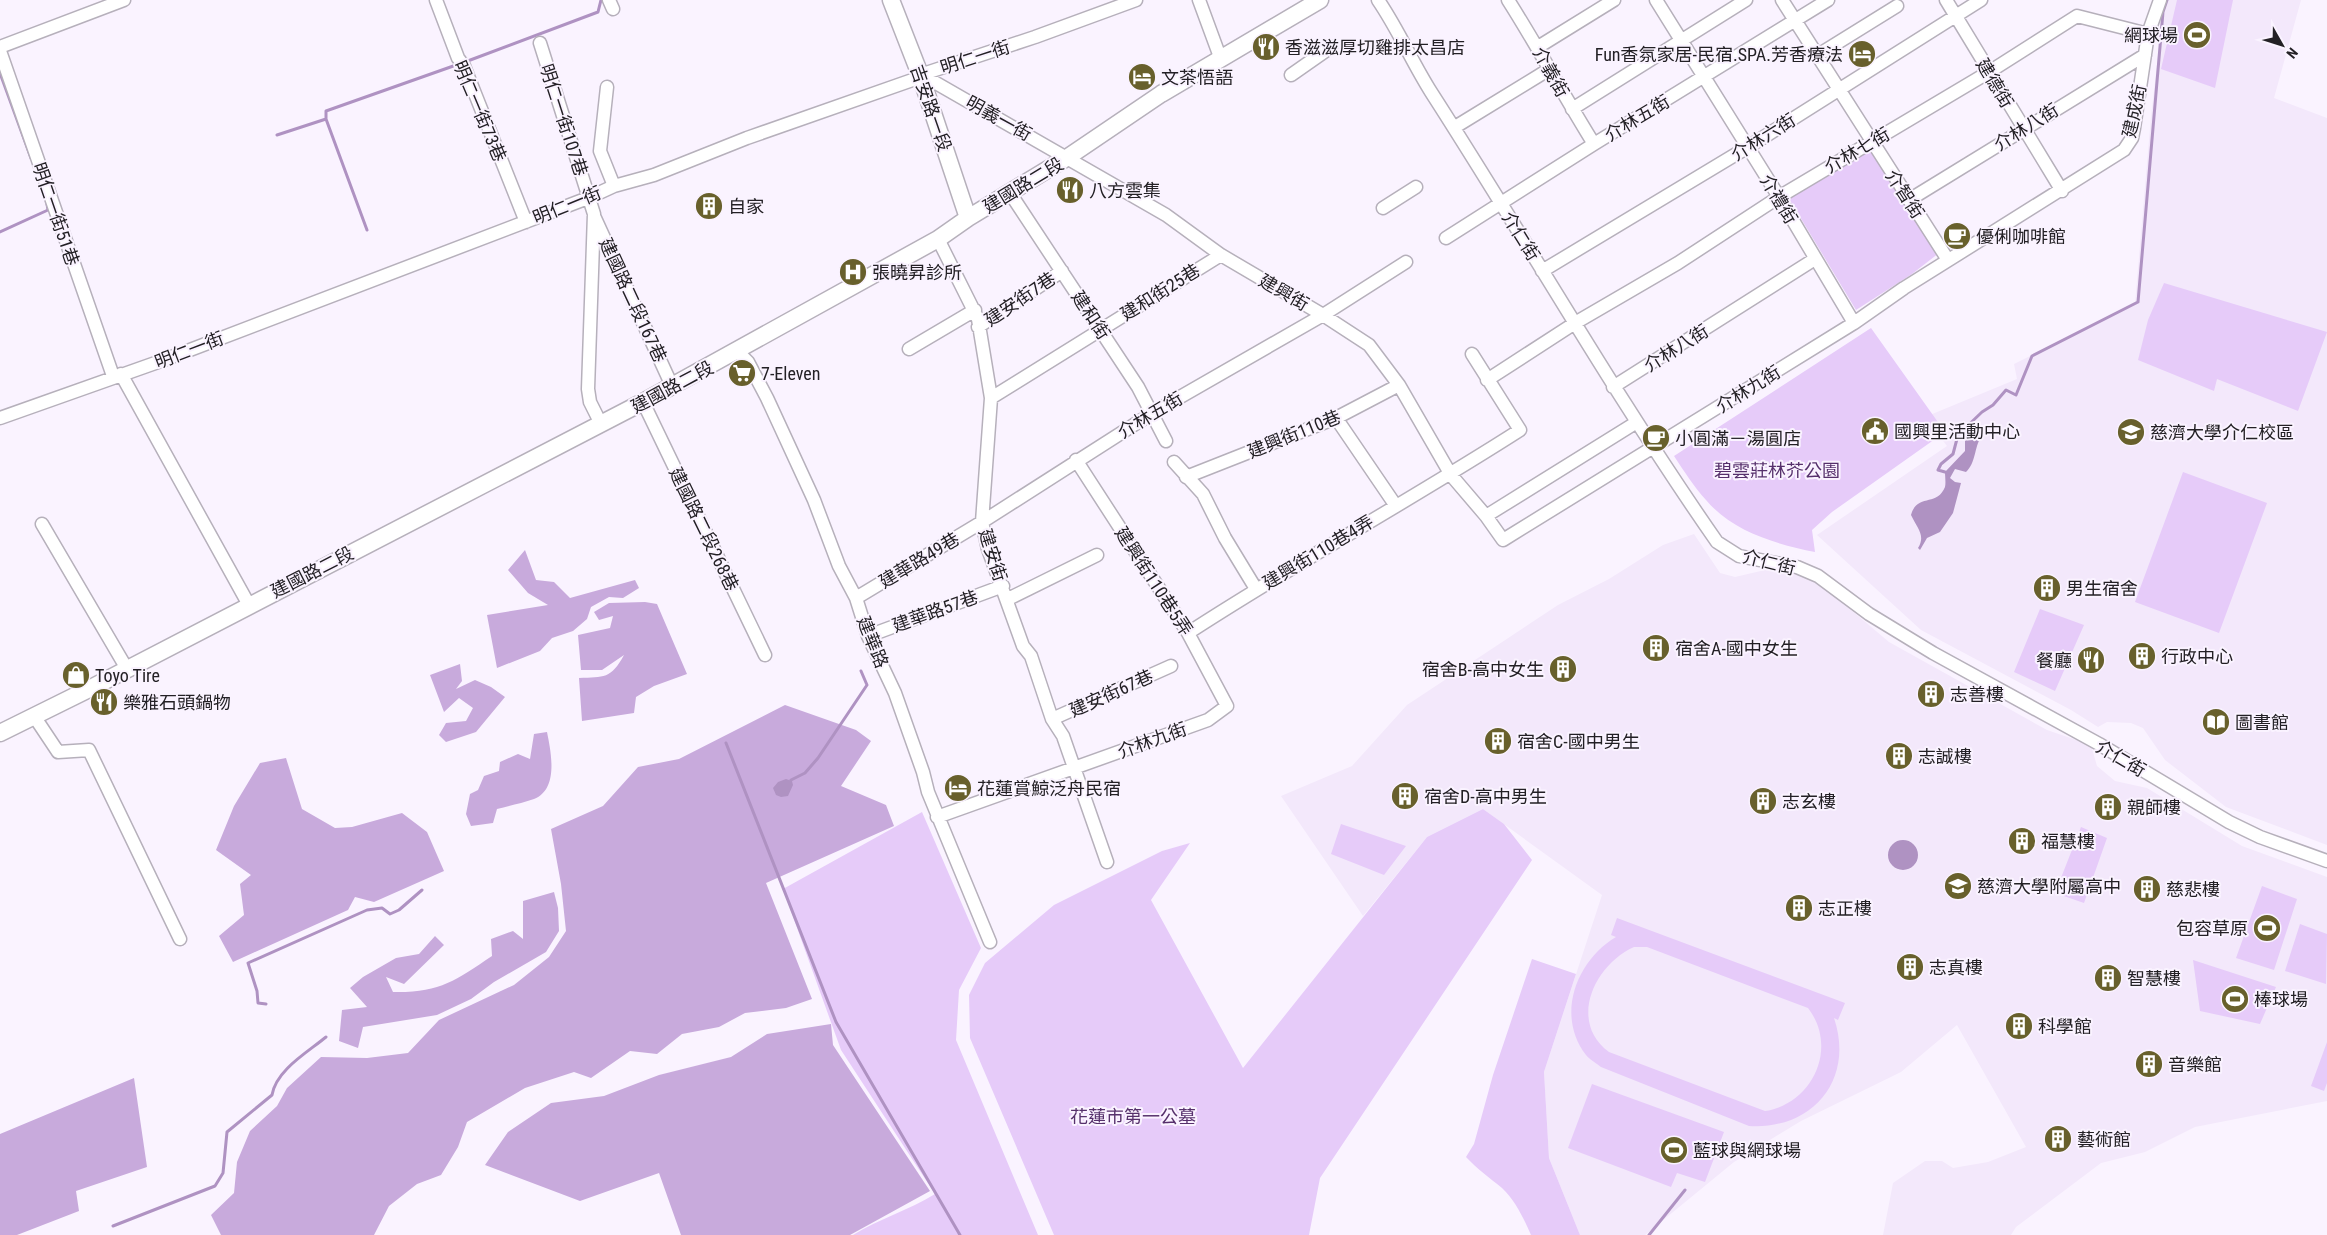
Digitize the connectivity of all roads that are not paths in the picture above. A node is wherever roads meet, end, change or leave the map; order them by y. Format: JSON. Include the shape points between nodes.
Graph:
{"nodes":[{"id":1,"x":124,"y":0,"type":"edge"},
{"id":2,"x":436,"y":0,"type":"edge"},
{"id":3,"x":891,"y":0,"type":"edge"},
{"id":4,"x":901,"y":0,"type":"edge"},
{"id":5,"x":1136,"y":0,"type":"edge"},
{"id":6,"x":1199,"y":0,"type":"edge"},
{"id":7,"x":1320,"y":0,"type":"edge"},
{"id":8,"x":1378,"y":0,"type":"edge"},
{"id":9,"x":1508,"y":0,"type":"edge"},
{"id":10,"x":1614,"y":0,"type":"edge"},
{"id":11,"x":1656,"y":0,"type":"edge"},
{"id":12,"x":1746,"y":0,"type":"edge"},
{"id":13,"x":1782,"y":0,"type":"edge"},
{"id":14,"x":1828,"y":0,"type":"edge"},
{"id":15,"x":1946,"y":0,"type":"edge"},
{"id":16,"x":1980,"y":0,"type":"edge"},
{"id":17,"x":2160,"y":0,"type":"edge"},
{"id":18,"x":1119,"y":3,"type":"edge"},
{"id":19,"x":1897,"y":6,"type":"dead end"},
{"id":20,"x":1956,"y":16,"type":"junction"},
{"id":21,"x":1794,"y":22,"type":"junction"},
{"id":22,"x":2148,"y":34,"type":"junction"},
{"id":23,"x":1682,"y":40,"type":"junction"},
{"id":24,"x":540,"y":42,"type":"dead end"},
{"id":25,"x":0,"y":46,"type":"edge"},
{"id":26,"x":1331,"y":46,"type":"dead end"},
{"id":27,"x":1538,"y":48,"type":"junction"},
{"id":28,"x":0,"y":51,"type":"edge"},
{"id":29,"x":1818,"y":55,"type":"junction"},
{"id":30,"x":2145,"y":55,"type":"junction"},
{"id":31,"x":1220,"y":57,"type":"junction"},
{"id":32,"x":1548,"y":70,"type":"junction"},
{"id":33,"x":1989,"y":72,"type":"junction"},
{"id":34,"x":1291,"y":75,"type":"dead end"},
{"id":35,"x":926,"y":76,"type":"junction"},
{"id":36,"x":1703,"y":78,"type":"junction"},
{"id":37,"x":607,"y":87,"type":"dead end"},
{"id":38,"x":1838,"y":90,"type":"junction"},
{"id":39,"x":1572,"y":109,"type":"junction"},
{"id":40,"x":1454,"y":127,"type":"junction"},
{"id":41,"x":2023,"y":129,"type":"junction"},
{"id":42,"x":1872,"y":142,"type":"junction"},
{"id":43,"x":1594,"y":144,"type":"junction"},
{"id":44,"x":1748,"y":147,"type":"junction"},
{"id":45,"x":1068,"y":157,"type":"junction"},
{"id":46,"x":614,"y":186,"type":"junction"},
{"id":47,"x":1416,"y":187,"type":"dead end"},
{"id":48,"x":2062,"y":191,"type":"junction"},
{"id":49,"x":1010,"y":193,"type":"junction"},
{"id":50,"x":1779,"y":197,"type":"junction"},
{"id":51,"x":588,"y":198,"type":"junction"},
{"id":52,"x":1909,"y":200,"type":"junction"},
{"id":53,"x":1501,"y":204,"type":"junction"},
{"id":54,"x":1383,"y":208,"type":"dead end"},
{"id":55,"x":594,"y":214,"type":"junction"},
{"id":56,"x":972,"y":215,"type":"junction"},
{"id":57,"x":526,"y":222,"type":"junction"},
{"id":58,"x":1446,"y":238,"type":"dead end"},
{"id":59,"x":938,"y":239,"type":"junction"},
{"id":60,"x":1220,"y":255,"type":"junction"},
{"id":61,"x":1815,"y":260,"type":"junction"},
{"id":62,"x":1948,"y":260,"type":"junction"},
{"id":63,"x":1406,"y":262,"type":"dead end"},
{"id":64,"x":1062,"y":271,"type":"junction"},
{"id":65,"x":1542,"y":271,"type":"junction"},
{"id":66,"x":974,"y":310,"type":"junction"},
{"id":67,"x":1324,"y":315,"type":"junction"},
{"id":68,"x":1575,"y":323,"type":"junction"},
{"id":69,"x":1854,"y":323,"type":"junction"},
{"id":70,"x":978,"y":327,"type":"junction"},
{"id":71,"x":1100,"y":329,"type":"junction"},
{"id":72,"x":909,"y":348,"type":"dead end"},
{"id":73,"x":738,"y":351,"type":"junction"},
{"id":74,"x":1472,"y":354,"type":"dead end"},
{"id":75,"x":117,"y":375,"type":"junction"},
{"id":76,"x":1487,"y":380,"type":"junction"},
{"id":77,"x":1399,"y":385,"type":"junction"},
{"id":78,"x":672,"y":386,"type":"junction"},
{"id":79,"x":1613,"y":387,"type":"junction"},
{"id":80,"x":991,"y":398,"type":"junction"},
{"id":81,"x":643,"y":402,"type":"junction"},
{"id":82,"x":1151,"y":414,"type":"junction"},
{"id":83,"x":0,"y":418,"type":"edge"},
{"id":84,"x":1336,"y":418,"type":"junction"},
{"id":85,"x":1637,"y":422,"type":"junction"},
{"id":86,"x":601,"y":424,"type":"junction"},
{"id":87,"x":1166,"y":441,"type":"dead end"},
{"id":88,"x":1654,"y":448,"type":"junction"},
{"id":89,"x":1076,"y":460,"type":"junction"},
{"id":90,"x":1174,"y":462,"type":"dead end"},
{"id":91,"x":1451,"y":475,"type":"junction"},
{"id":92,"x":1186,"y":477,"type":"junction"},
{"id":93,"x":1396,"y":506,"type":"junction"},
{"id":94,"x":1486,"y":516,"type":"junction"},
{"id":95,"x":982,"y":522,"type":"junction"},
{"id":96,"x":42,"y":524,"type":"dead end"},
{"id":97,"x":1098,"y":555,"type":"dead end"},
{"id":98,"x":1003,"y":586,"type":"junction"},
{"id":99,"x":1256,"y":589,"type":"junction"},
{"id":100,"x":856,"y":598,"type":"junction"},
{"id":101,"x":1008,"y":599,"type":"junction"},
{"id":102,"x":249,"y":605,"type":"junction"},
{"id":103,"x":1188,"y":633,"type":"junction"},
{"id":104,"x":868,"y":636,"type":"junction"},
{"id":105,"x":765,"y":655,"type":"dead end"},
{"id":106,"x":1171,"y":666,"type":"dead end"},
{"id":107,"x":126,"y":669,"type":"junction"},
{"id":108,"x":1227,"y":706,"type":"joint"},
{"id":109,"x":34,"y":716,"type":"junction"},
{"id":110,"x":1052,"y":719,"type":"junction"},
{"id":111,"x":0,"y":733,"type":"edge"},
{"id":112,"x":1074,"y":768,"type":"junction"},
{"id":113,"x":937,"y":817,"type":"junction"},
{"id":114,"x":2327,"y":861,"type":"edge"},
{"id":115,"x":1107,"y":862,"type":"dead end"},
{"id":116,"x":180,"y":939,"type":"dead end"},
{"id":117,"x":990,"y":942,"type":"dead end"}],
"edges":[{"from":1,"to":25,"type":"street"},
{"from":2,"to":57,"type":"street","name":"明仁一街73巷"},
{"from":3,"to":35,"type":"street","name":"吉安路一段"},
{"from":4,"to":35,"type":"street","name":"吉安路一段"},
{"from":5,"to":18,"type":"street","name":"明仁一街"},
{"from":6,"to":31,"type":"street"},
{"from":7,"to":31,"type":"street","name":"建國路二段"},
{"from":8,"to":40,"type":"street","name":"介仁街"},
{"from":9,"to":27,"type":"street","name":"介義街"},
{"from":10,"to":27,"type":"street"},
{"from":11,"to":23,"type":"street","name":"介禮街"},
{"from":12,"to":23,"type":"street"},
{"from":13,"to":21,"type":"street","name":"介智街"},
{"from":14,"to":21,"type":"street","name":"介林五街"},
{"from":15,"to":20,"type":"street","name":"建德街"},
{"from":16,"to":20,"type":"street","name":"介林六街"},
{"from":17,"to":22,"type":"street","name":"建成街"},
{"from":18,"to":35,"type":"street","name":"明仁一街"},
{"from":19,"to":29,"type":"street"},
{"from":20,"to":33,"type":"street","name":"建德街"},
{"from":20,"to":38,"type":"street","name":"介林六街"},
{"from":21,"to":29,"type":"street","name":"介智街"},
{"from":21,"to":36,"type":"street","name":"介林五街"},
{"from":22,"to":30,"type":"street","name":"建成街"},
{"from":22,"to":33,"type":"street","name":"介林七街","via":[[2077,16]]},
{"from":23,"to":36,"type":"street","name":"介禮街"},
{"from":23,"to":39,"type":"street"},
{"from":24,"to":51,"type":"street","name":"明仁一街107巷"},
{"from":26,"to":34,"type":"street"},
{"from":27,"to":32,"type":"street","name":"介義街"},
{"from":28,"to":75,"type":"street","name":"明仁一街51巷"},
{"from":29,"to":38,"type":"street","name":"介智街"},
{"from":30,"to":41,"type":"street","name":"介林八街"},
{"from":30,"to":48,"type":"street","name":"建成街","via":[[2132,138],[2124,150]]},
{"from":31,"to":45,"type":"street","name":"建國路二段"},
{"from":32,"to":39,"type":"street","name":"介義街"},
{"from":32,"to":40,"type":"street"},
{"from":33,"to":41,"type":"street","name":"建德街"},
{"from":33,"to":42,"type":"street","name":"介林七街"},
{"from":35,"to":45,"type":"street","name":"明義一街"},
{"from":35,"to":46,"type":"street","name":"明仁一街","via":[[722,147],[654,175]]},
{"from":35,"to":56,"type":"street","name":"吉安路一段"},
{"from":36,"to":43,"type":"street","name":"介林五街"},
{"from":36,"to":44,"type":"street","name":"介禮街"},
{"from":37,"to":46,"type":"street","via":[[600,151]]},
{"from":38,"to":42,"type":"street","name":"介智街"},
{"from":38,"to":44,"type":"street","name":"介林六街"},
{"from":39,"to":43,"type":"street","name":"介義街"},
{"from":40,"to":53,"type":"street","name":"介仁街"},
{"from":41,"to":48,"type":"street","name":"建德街"},
{"from":41,"to":52,"type":"street","name":"介林八街"},
{"from":42,"to":50,"type":"street","name":"介林七街"},
{"from":42,"to":52,"type":"street","name":"介智街"},
{"from":43,"to":53,"type":"street","name":"介林五街"},
{"from":44,"to":50,"type":"street","name":"介禮街"},
{"from":44,"to":65,"type":"street","name":"介林六街"},
{"from":45,"to":49,"type":"street","name":"建國路二段"},
{"from":45,"to":60,"type":"street","name":"建興街","via":[[1166,215]]},
{"from":46,"to":51,"type":"street","name":"明仁一街"},
{"from":47,"to":54,"type":"street"},
{"from":48,"to":62,"type":"street","name":"介林九街"},
{"from":49,"to":56,"type":"street","name":"建國路二段"},
{"from":49,"to":64,"type":"street","name":"建和街"},
{"from":50,"to":61,"type":"street","name":"介禮街"},
{"from":50,"to":68,"type":"street","name":"介林七街","via":[[1678,263]]},
{"from":51,"to":55,"type":"street","name":"明仁一街107巷"},
{"from":51,"to":57,"type":"street","name":"明仁一街"},
{"from":52,"to":62,"type":"street","name":"介智街"},
{"from":53,"to":58,"type":"street","name":"介林五街"},
{"from":53,"to":65,"type":"street","name":"介仁街"},
{"from":55,"to":78,"type":"street","name":"建國路二段167巷"},
{"from":55,"to":86,"type":"street","via":[[588,389],[590,402]]},
{"from":56,"to":59,"type":"street","name":"建國路二段"},
{"from":57,"to":75,"type":"street","name":"明仁一街"},
{"from":59,"to":66,"type":"street","name":"建安街"},
{"from":59,"to":73,"type":"street","name":"建國路二段"},
{"from":60,"to":67,"type":"street","name":"建興街"},
{"from":60,"to":71,"type":"street","name":"建和街25巷"},
{"from":61,"to":69,"type":"street","name":"介禮街"},
{"from":61,"to":79,"type":"street","name":"介林八街"},
{"from":62,"to":69,"type":"street","name":"介林九街"},
{"from":63,"to":67,"type":"street","name":"介林五街"},
{"from":64,"to":70,"type":"street","name":"建安街7巷"},
{"from":64,"to":71,"type":"street","name":"建和街"},
{"from":65,"to":68,"type":"street","name":"介仁街"},
{"from":66,"to":70,"type":"street","name":"建安街"},
{"from":66,"to":72,"type":"street"},
{"from":67,"to":77,"type":"street","name":"建興街","via":[[1369,345]]},
{"from":67,"to":82,"type":"street","name":"介林五街"},
{"from":68,"to":76,"type":"street","name":"介林七街"},
{"from":68,"to":79,"type":"street","name":"介仁街"},
{"from":69,"to":88,"type":"street","name":"介林九街"},
{"from":70,"to":80,"type":"street","name":"建安街"},
{"from":71,"to":80,"type":"street","name":"建和街25巷"},
{"from":71,"to":82,"type":"street","name":"建和街","via":[[1138,387]]},
{"from":73,"to":78,"type":"street","name":"建國路二段"},
{"from":73,"to":100,"type":"street","name":"建華路","via":[[748,362],[767,398],[814,500],[839,566]]},
{"from":74,"to":76,"type":"street"},
{"from":75,"to":83,"type":"street","name":"明仁一街"},
{"from":75,"to":102,"type":"street","name":"明仁一街51巷"},
{"from":76,"to":91,"type":"street","name":"建興街110巷4弄","via":[[1520,430]]},
{"from":77,"to":84,"type":"street","name":"建興街110巷"},
{"from":77,"to":91,"type":"street","name":"建興街"},
{"from":78,"to":81,"type":"street","name":"建國路二段"},
{"from":79,"to":85,"type":"street","name":"介仁街"},
{"from":80,"to":95,"type":"street","name":"建安街"},
{"from":81,"to":86,"type":"street","name":"建國路二段"},
{"from":81,"to":105,"type":"street","name":"建國路二段268巷"},
{"from":82,"to":87,"type":"street","name":"建和街"},
{"from":82,"to":89,"type":"street","name":"介林五街"},
{"from":84,"to":92,"type":"street","name":"建興街110巷"},
{"from":84,"to":93,"type":"street"},
{"from":85,"to":88,"type":"street","name":"介仁街"},
{"from":85,"to":94,"type":"street"},
{"from":86,"to":102,"type":"street","name":"建國路二段"},
{"from":88,"to":94,"type":"street","name":"介林九街","via":[[1502,540]]},
{"from":88,"to":114,"type":"street","name":"介仁街","via":[[1717,542],[1739,556],[1797,567],[1818,576],[1869,614],[1933,653],[2099,744],[2229,822]]},
{"from":89,"to":95,"type":"street","name":"介林五街"},
{"from":89,"to":103,"type":"street","name":"建興街110巷5弄"},
{"from":90,"to":92,"type":"street"},
{"from":91,"to":93,"type":"street","name":"建興街110巷4弄"},
{"from":91,"to":94,"type":"street","name":"介林九街"},
{"from":92,"to":99,"type":"street","via":[[1202,494]]},
{"from":93,"to":99,"type":"street","name":"建興街110巷4弄"},
{"from":95,"to":98,"type":"street","name":"建安街","via":[[988,549]]},
{"from":95,"to":100,"type":"street","name":"建華路49巷"},
{"from":96,"to":107,"type":"street"},
{"from":97,"to":101,"type":"street"},
{"from":98,"to":101,"type":"street","name":"建安街"},
{"from":98,"to":104,"type":"street","name":"建華路57巷"},
{"from":99,"to":103,"type":"street","name":"建興街110巷4弄"},
{"from":100,"to":104,"type":"street","name":"建華路"},
{"from":101,"to":110,"type":"street","name":"建安街"},
{"from":102,"to":107,"type":"street","name":"建國路二段"},
{"from":103,"to":108,"type":"street","name":"建興街110巷5弄"},
{"from":104,"to":113,"type":"street","name":"建華路","via":[[896,693]]},
{"from":106,"to":110,"type":"street","name":"建安街67巷"},
{"from":107,"to":109,"type":"street","name":"建國路二段"},
{"from":108,"to":112,"type":"street","name":"介林九街","via":[[1208,720]]},
{"from":109,"to":111,"type":"street","name":"建國路二段"},
{"from":109,"to":116,"type":"street","via":[[58,752],[89,750]]},
{"from":110,"to":112,"type":"street","name":"建安街","via":[[1063,736]]},
{"from":112,"to":113,"type":"street","name":"介林九街"},
{"from":112,"to":115,"type":"street","name":"建安街"},
{"from":113,"to":117,"type":"street","name":"建華路"}]}
